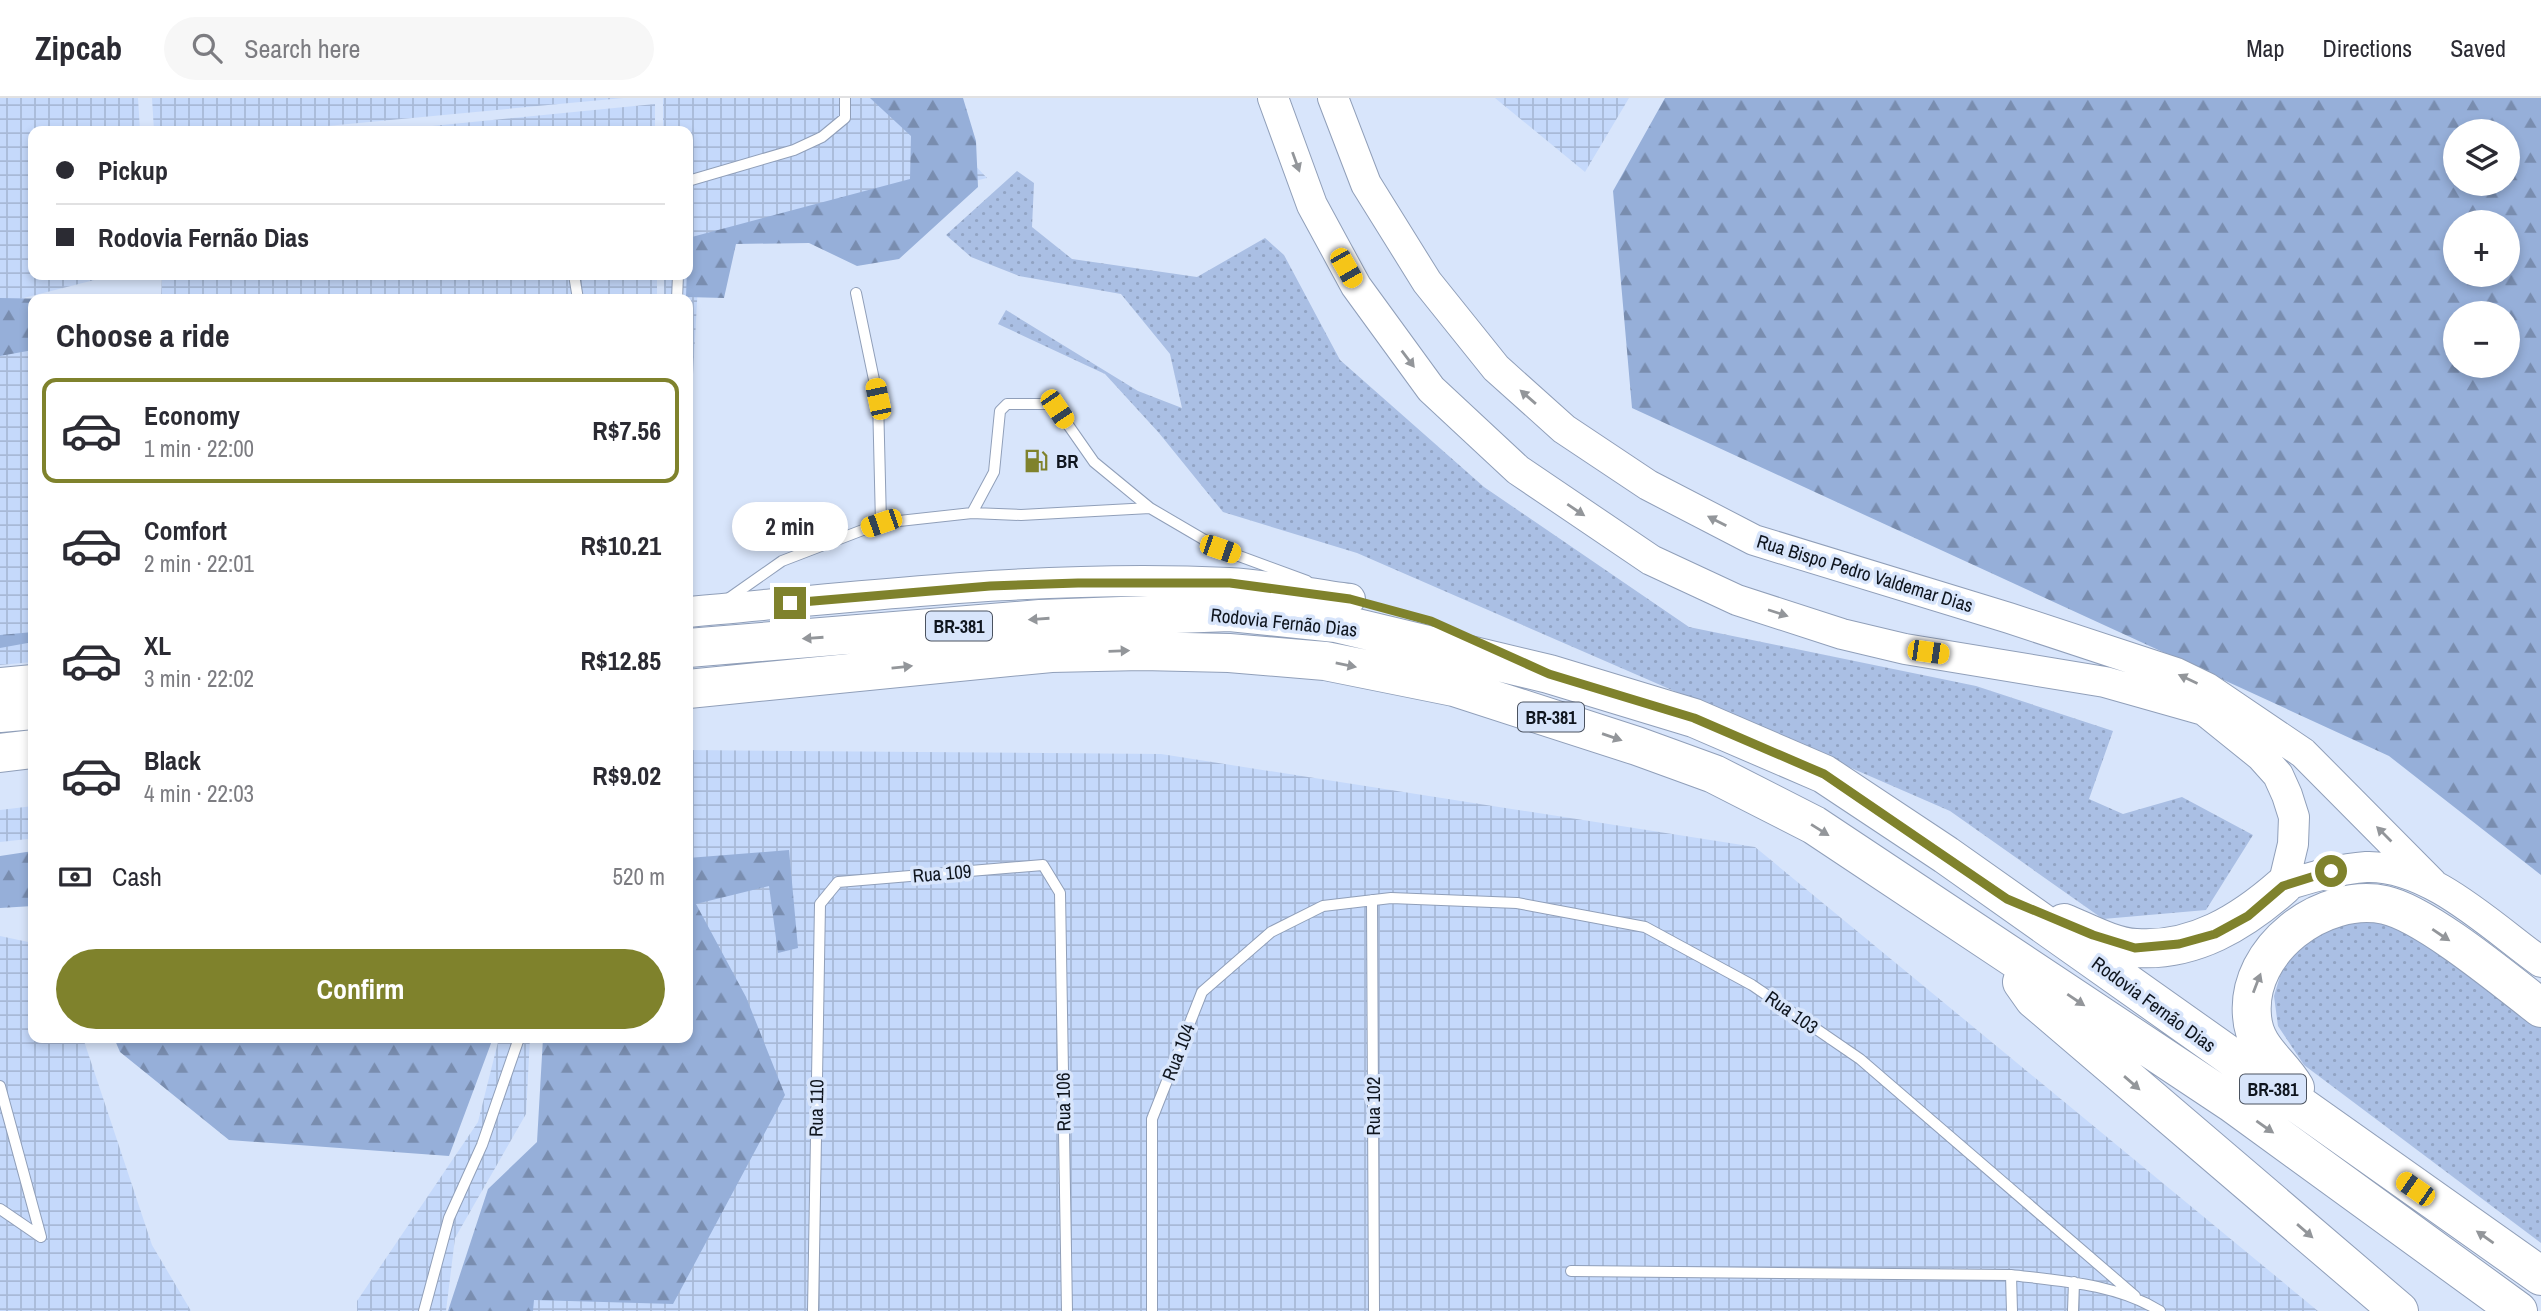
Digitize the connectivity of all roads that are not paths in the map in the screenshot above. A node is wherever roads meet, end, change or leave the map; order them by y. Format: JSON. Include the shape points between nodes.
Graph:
{"nodes":[{"id":1,"x":845,"y":98,"type":"edge"},
{"id":2,"x":1273,"y":98,"type":"edge"},
{"id":3,"x":1333,"y":98,"type":"edge"},
{"id":4,"x":693,"y":180,"type":"edge"},
{"id":5,"x":856,"y":293,"type":"dead end"},
{"id":6,"x":1150,"y":508,"type":"junction"},
{"id":7,"x":972,"y":513,"type":"junction"},
{"id":8,"x":881,"y":523,"type":"junction"},
{"id":9,"x":1350,"y":599,"type":"junction"},
{"id":10,"x":700,"y":611,"type":"edge"},
{"id":11,"x":693,"y":648,"type":"edge"},
{"id":12,"x":1549,"y":674,"type":"junction"},
{"id":13,"x":28,"y":680,"type":"edge"},
{"id":14,"x":0,"y":683,"type":"edge"},
{"id":15,"x":693,"y":689,"type":"edge"},
{"id":16,"x":28,"y":710,"type":"edge"},
{"id":17,"x":0,"y":713,"type":"edge"},
{"id":18,"x":2432,"y":883,"type":"junction"},
{"id":19,"x":2283,"y":886,"type":"junction"},
{"id":20,"x":1060,"y":893,"type":"joint"},
{"id":21,"x":2007,"y":899,"type":"junction"},
{"id":22,"x":1372,"y":900,"type":"junction"},
{"id":23,"x":820,"y":904,"type":"joint"},
{"id":24,"x":1999,"y":948,"type":"junction"},
{"id":25,"x":2541,"y":962,"type":"edge"},
{"id":26,"x":2541,"y":1008,"type":"edge"},
{"id":27,"x":517,"y":1043,"type":"edge"},
{"id":28,"x":0,"y":1086,"type":"edge"},
{"id":29,"x":2311,"y":1116,"type":"junction"},
{"id":30,"x":0,"y":1209,"type":"edge"},
{"id":31,"x":1572,"y":1271,"type":"dead end"},
{"id":32,"x":2011,"y":1275,"type":"junction"},
{"id":33,"x":2541,"y":1276,"type":"edge"},
{"id":34,"x":2074,"y":1282,"type":"junction"},
{"id":35,"x":2135,"y":1296,"type":"junction"},
{"id":36,"x":424,"y":1311,"type":"edge"},
{"id":37,"x":813,"y":1311,"type":"edge"},
{"id":38,"x":1067,"y":1311,"type":"edge"},
{"id":39,"x":1152,"y":1311,"type":"edge"},
{"id":40,"x":1374,"y":1311,"type":"edge"},
{"id":41,"x":2012,"y":1311,"type":"edge"},
{"id":42,"x":2073,"y":1311,"type":"edge"},
{"id":43,"x":2160,"y":1311,"type":"edge"},
{"id":44,"x":2399,"y":1311,"type":"edge"},
{"id":45,"x":2518,"y":1311,"type":"edge"}],
"edges":[{"from":1,"to":4,"type":"lane","via":[[845,118],[822,137],[794,150]]},
{"from":2,"to":19,"type":"main road","one_way":true,"via":[[1312,205],[1356,286],[1431,389],[1518,470],[1651,560],[1737,600],[1905,649],[2105,682],[2204,710],[2260,756],[2278,775],[2287,795],[2294,817],[2293,845]]},
{"from":18,"to":3,"type":"main road","name":"Rua Bispo Pedro Valdemar Dias","one_way":true,"via":[[2303,753],[2207,688],[2176,673],[1996,614],[1754,540],[1648,485],[1564,429],[1496,368],[1427,282],[1366,184]]},
{"from":5,"to":8,"type":"lane","via":[[878,399]]},
{"from":6,"to":7,"type":"lane"},
{"from":6,"to":7,"type":"lane","via":[[1094,462],[1057,409],[1048,404],[1007,404],[1000,411],[994,472]]},
{"from":6,"to":9,"type":"lane","via":[[1220,549]]},
{"from":7,"to":8,"type":"lane"},
{"from":8,"to":10,"type":"lane","via":[[782,561]]},
{"from":9,"to":10,"type":"main road","name":"Rodovia Fernão Dias","number":"BR-381","via":[[1230,583],[1078,583],[990,586]]},
{"from":9,"to":12,"type":"highway","number":"BR-381","via":[[1431,621]]},
{"from":12,"to":11,"type":"highway","name":"Rodovia Fernão Dias","number":"BR-381","one_way":true,"via":[[1336,623],[1230,612],[1040,619]]},
{"from":12,"to":21,"type":"highway","name":"Rodovia Fernão Dias","number":"BR-381","via":[[1694,718],[1824,774]]},
{"from":13,"to":14,"type":"main road"},
{"from":15,"to":24,"type":"highway","name":"Rodovia Fernão Dias","number":"BR-381","one_way":true,"via":[[1051,653],[1142,651],[1325,661],[1454,687],[1714,774],[1814,825]]},
{"from":16,"to":17,"type":"highway"},
{"from":18,"to":19,"type":"main road","via":[[2397,870],[2368,867],[2331,871]]},
{"from":18,"to":25,"type":"main road"},
{"from":19,"to":21,"type":"highway","number":"BR-381","via":[[2248,916],[2215,934],[2179,944],[2135,948]]},
{"from":20,"to":23,"type":"lane","name":"Rua 109","via":[[1043,865],[838,882]]},
{"from":20,"to":38,"type":"lane","name":"Rua 106"},
{"from":21,"to":29,"type":"highway","name":"Rodovia Fernão Dias","number":"BR-381"},
{"from":22,"to":35,"type":"lane","name":"Rua 103","via":[[1517,903],[1645,927],[1752,985],[1860,1059]]},
{"from":22,"to":39,"type":"lane","name":"Rua 104","via":[[1323,906],[1271,932],[1202,992],[1152,1119]]},
{"from":22,"to":40,"type":"lane","name":"Rua 102"},
{"from":23,"to":37,"type":"lane","name":"Rua 110"},
{"from":24,"to":44,"type":"highway","number":"BR-381","one_way":true,"via":[[2034,999]]},
{"from":24,"to":45,"type":"highway","name":"Rodovia Fernão Dias","number":"BR-381","one_way":true,"via":[[2232,1103]]},
{"from":29,"to":26,"type":"highway","number":"BR-381","one_way":true,"via":[[2291,1082],[2261,1049],[2252,1017],[2253,989],[2266,964],[2308,917],[2344,905],[2385,905],[2414,917]]},
{"from":27,"to":36,"type":"lane","via":[[482,1145],[449,1218]]},
{"from":28,"to":30,"type":"lane","via":[[41,1237]]},
{"from":33,"to":29,"type":"highway","name":"Rodovia Fernão Dias","number":"BR-381","one_way":true},
{"from":31,"to":32,"type":"lane","name":"Rua 103"},
{"from":32,"to":34,"type":"lane","name":"Rua 103"},
{"from":32,"to":41,"type":"lane"},
{"from":34,"to":35,"type":"lane","name":"Rua 103"},
{"from":34,"to":42,"type":"lane"},
{"from":35,"to":43,"type":"lane","name":"Rua 103"}]}
